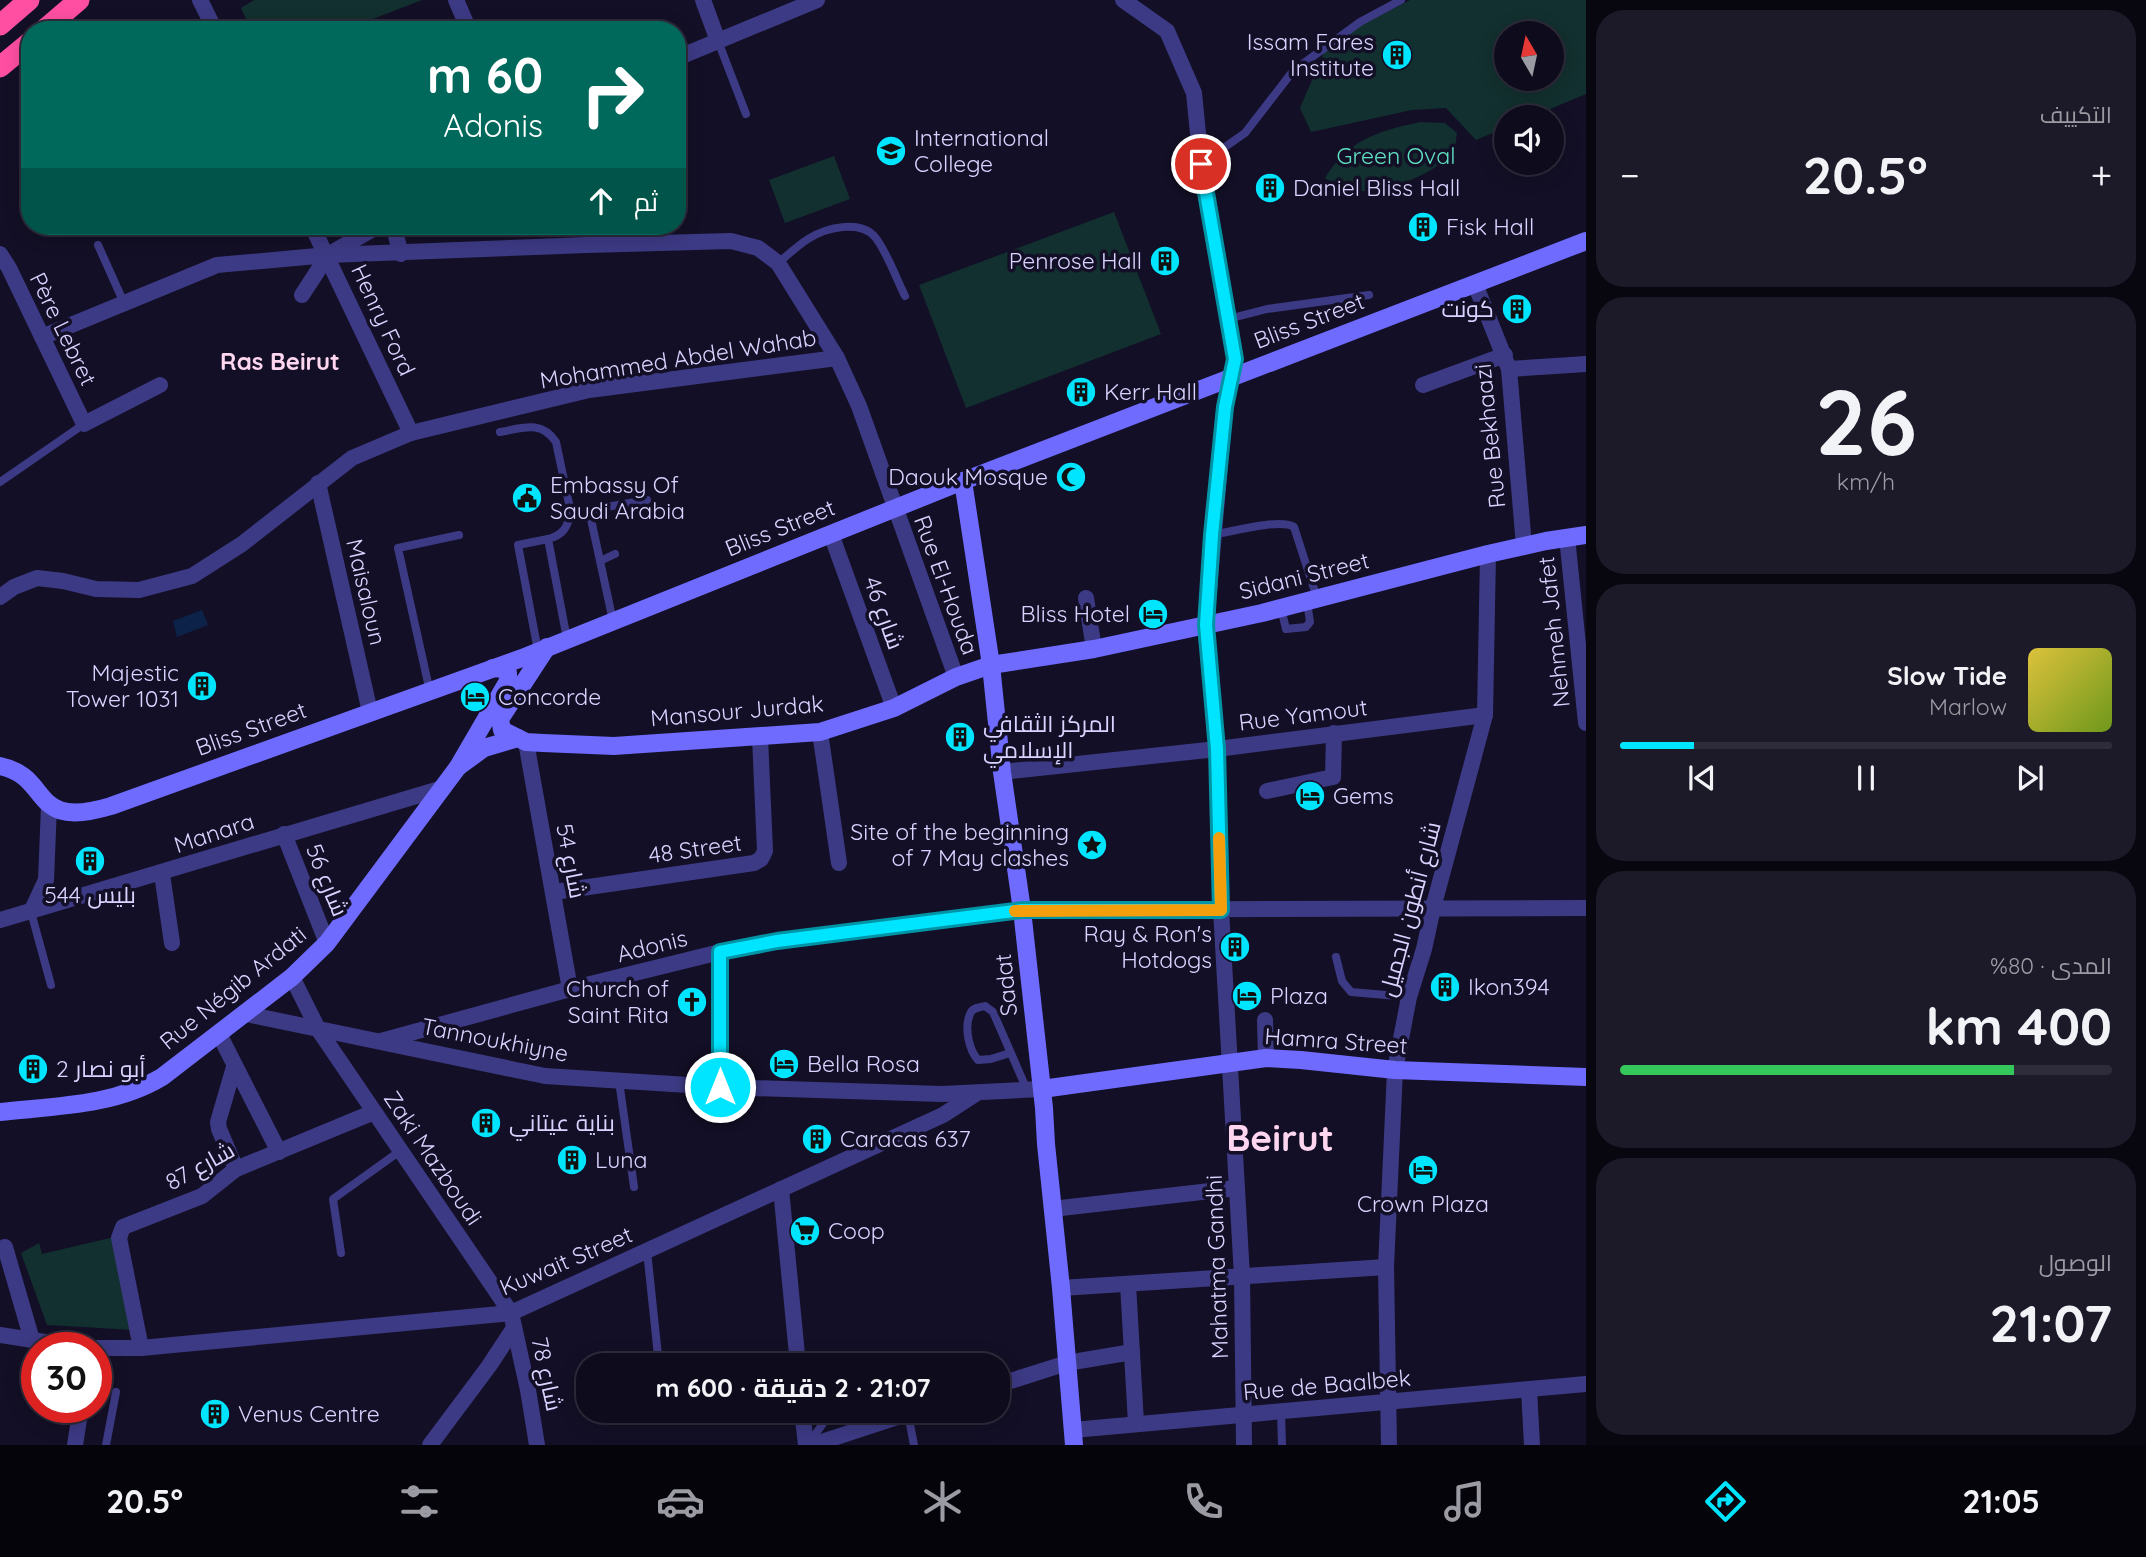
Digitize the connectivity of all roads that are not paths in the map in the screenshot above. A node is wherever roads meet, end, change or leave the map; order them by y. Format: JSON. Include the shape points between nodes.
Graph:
{"nodes":[{"id":1,"x":29,"y":0,"type":"edge"},
{"id":2,"x":79,"y":0,"type":"edge"},
{"id":3,"x":200,"y":0,"type":"edge"},
{"id":4,"x":456,"y":0,"type":"edge"},
{"id":5,"x":703,"y":0,"type":"edge"},
{"id":6,"x":817,"y":0,"type":"edge"},
{"id":7,"x":1123,"y":0,"type":"edge"},
{"id":8,"x":1401,"y":0,"type":"edge"},
{"id":9,"x":54,"y":21,"type":"edge"},
{"id":10,"x":210,"y":21,"type":"edge"},
{"id":11,"x":465,"y":21,"type":"edge"},
{"id":12,"x":0,"y":25,"type":"edge"},
{"id":13,"x":718,"y":41,"type":"junction"},
{"id":14,"x":21,"y":50,"type":"edge"},
{"id":15,"x":686,"y":54,"type":"edge"},
{"id":16,"x":0,"y":67,"type":"edge"},
{"id":17,"x":746,"y":114,"type":"dead end"},
{"id":18,"x":1201,"y":164,"type":"junction"},
{"id":19,"x":1185,"y":175,"type":"dead end"},
{"id":20,"x":317,"y":235,"type":"edge"},
{"id":21,"x":362,"y":235,"type":"edge"},
{"id":22,"x":396,"y":235,"type":"edge"},
{"id":23,"x":1586,"y":241,"type":"edge"},
{"id":24,"x":99,"y":245,"type":"dead end"},
{"id":25,"x":0,"y":254,"type":"edge"},
{"id":26,"x":401,"y":254,"type":"junction"},
{"id":27,"x":328,"y":255,"type":"junction"},
{"id":28,"x":778,"y":264,"type":"junction"},
{"id":29,"x":1475,"y":284,"type":"junction"},
{"id":30,"x":302,"y":295,"type":"dead end"},
{"id":31,"x":1369,"y":295,"type":"dead end"},
{"id":32,"x":905,"y":296,"type":"dead end"},
{"id":33,"x":124,"y":303,"type":"junction"},
{"id":34,"x":1228,"y":319,"type":"junction"},
{"id":35,"x":42,"y":337,"type":"junction"},
{"id":36,"x":837,"y":358,"type":"junction"},
{"id":37,"x":1507,"y":362,"type":"junction"},
{"id":38,"x":1586,"y":364,"type":"edge"},
{"id":39,"x":1233,"y":375,"type":"junction"},
{"id":40,"x":160,"y":385,"type":"dead end"},
{"id":41,"x":1423,"y":385,"type":"dead end"},
{"id":42,"x":84,"y":424,"type":"junction"},
{"id":43,"x":500,"y":432,"type":"dead end"},
{"id":44,"x":411,"y":433,"type":"junction"},
{"id":45,"x":963,"y":481,"type":"junction"},
{"id":46,"x":0,"y":482,"type":"edge"},
{"id":47,"x":318,"y":483,"type":"junction"},
{"id":48,"x":647,"y":500,"type":"dead end"},
{"id":49,"x":894,"y":508,"type":"junction"},
{"id":50,"x":831,"y":534,"type":"junction"},
{"id":51,"x":459,"y":535,"type":"dead end"},
{"id":52,"x":1212,"y":535,"type":"junction"},
{"id":53,"x":1586,"y":535,"type":"edge"},
{"id":54,"x":1567,"y":537,"type":"junction"},
{"id":55,"x":548,"y":539,"type":"junction"},
{"id":56,"x":1524,"y":546,"type":"junction"},
{"id":57,"x":615,"y":554,"type":"dead end"},
{"id":58,"x":1488,"y":554,"type":"junction"},
{"id":59,"x":600,"y":561,"type":"junction"},
{"id":60,"x":0,"y":597,"type":"edge"},
{"id":61,"x":1086,"y":598,"type":"dead end"},
{"id":62,"x":1312,"y":600,"type":"junction"},
{"id":63,"x":613,"y":621,"type":"junction"},
{"id":64,"x":1206,"y":625,"type":"junction"},
{"id":65,"x":567,"y":639,"type":"junction"},
{"id":66,"x":543,"y":649,"type":"junction"},
{"id":67,"x":1094,"y":649,"type":"junction"},
{"id":68,"x":991,"y":665,"type":"junction"},
{"id":69,"x":493,"y":668,"type":"junction"},
{"id":70,"x":956,"y":677,"type":"junction"},
{"id":71,"x":1584,"y":685,"type":"edge"},
{"id":72,"x":429,"y":692,"type":"junction"},
{"id":73,"x":894,"y":708,"type":"junction"},
{"id":74,"x":370,"y":712,"type":"junction"},
{"id":75,"x":1485,"y":715,"type":"junction"},
{"id":76,"x":1586,"y":723,"type":"edge"},
{"id":77,"x":820,"y":732,"type":"junction"},
{"id":78,"x":1334,"y":733,"type":"junction"},
{"id":79,"x":760,"y":737,"type":"junction"},
{"id":80,"x":522,"y":740,"type":"junction"},
{"id":81,"x":1217,"y":749,"type":"junction"},
{"id":82,"x":0,"y":766,"type":"edge"},
{"id":83,"x":458,"y":766,"type":"junction"},
{"id":84,"x":1002,"y":772,"type":"junction"},
{"id":85,"x":443,"y":788,"type":"junction"},
{"id":86,"x":1267,"y":791,"type":"dead end"},
{"id":87,"x":49,"y":806,"type":"junction"},
{"id":88,"x":284,"y":834,"type":"junction"},
{"id":89,"x":839,"y":863,"type":"dead end"},
{"id":90,"x":162,"y":874,"type":"junction"},
{"id":91,"x":554,"y":892,"type":"junction"},
{"id":92,"x":1433,"y":908,"type":"junction"},
{"id":93,"x":1586,"y":908,"type":"edge"},
{"id":94,"x":1022,"y":910,"type":"junction"},
{"id":95,"x":1221,"y":910,"type":"junction"},
{"id":96,"x":31,"y":912,"type":"junction"},
{"id":97,"x":0,"y":920,"type":"edge"},
{"id":98,"x":172,"y":943,"type":"dead end"},
{"id":99,"x":327,"y":943,"type":"junction"},
{"id":100,"x":720,"y":952,"type":"junction"},
{"id":101,"x":1336,"y":957,"type":"dead end"},
{"id":102,"x":292,"y":977,"type":"junction"},
{"id":103,"x":51,"y":985,"type":"dead end"},
{"id":104,"x":570,"y":989,"type":"junction"},
{"id":105,"x":1409,"y":997,"type":"junction"},
{"id":106,"x":246,"y":1014,"type":"junction"},
{"id":107,"x":1265,"y":1020,"type":"dead end"},
{"id":108,"x":318,"y":1029,"type":"junction"},
{"id":109,"x":219,"y":1034,"type":"junction"},
{"id":110,"x":381,"y":1041,"type":"junction"},
{"id":111,"x":1010,"y":1053,"type":"junction"},
{"id":112,"x":1266,"y":1058,"type":"junction"},
{"id":113,"x":1229,"y":1062,"type":"junction"},
{"id":114,"x":234,"y":1067,"type":"junction"},
{"id":115,"x":1395,"y":1070,"type":"junction"},
{"id":116,"x":1586,"y":1077,"type":"edge"},
{"id":117,"x":619,"y":1081,"type":"junction"},
{"id":118,"x":720,"y":1087,"type":"junction"},
{"id":119,"x":1034,"y":1089,"type":"junction"},
{"id":120,"x":977,"y":1093,"type":"junction"},
{"id":121,"x":0,"y":1112,"type":"edge"},
{"id":122,"x":374,"y":1112,"type":"junction"},
{"id":123,"x":400,"y":1151,"type":"junction"},
{"id":124,"x":279,"y":1152,"type":"junction"},
{"id":125,"x":236,"y":1169,"type":"junction"},
{"id":126,"x":634,"y":1187,"type":"dead end"},
{"id":127,"x":1237,"y":1188,"type":"junction"},
{"id":128,"x":781,"y":1189,"type":"junction"},
{"id":129,"x":1052,"y":1209,"type":"junction"},
{"id":130,"x":5,"y":1247,"type":"dead end"},
{"id":131,"x":647,"y":1251,"type":"junction"},
{"id":132,"x":341,"y":1253,"type":"dead end"},
{"id":133,"x":1386,"y":1267,"type":"junction"},
{"id":134,"x":1242,"y":1276,"type":"junction"},
{"id":135,"x":1128,"y":1284,"type":"junction"},
{"id":136,"x":1061,"y":1288,"type":"junction"},
{"id":137,"x":512,"y":1321,"type":"junction"},
{"id":138,"x":30,"y":1332,"type":"edge"},
{"id":139,"x":0,"y":1335,"type":"edge"},
{"id":140,"x":21,"y":1338,"type":"edge"},
{"id":141,"x":141,"y":1348,"type":"junction"},
{"id":142,"x":112,"y":1349,"type":"edge"},
{"id":143,"x":1132,"y":1352,"type":"junction"},
{"id":144,"x":658,"y":1353,"type":"edge"},
{"id":145,"x":797,"y":1353,"type":"edge"},
{"id":146,"x":1068,"y":1363,"type":"junction"},
{"id":147,"x":1010,"y":1381,"type":"edge"},
{"id":148,"x":1586,"y":1384,"type":"edge"},
{"id":149,"x":1529,"y":1389,"type":"junction"},
{"id":150,"x":116,"y":1392,"type":"dead end"},
{"id":151,"x":1388,"y":1402,"type":"junction"},
{"id":152,"x":1281,"y":1412,"type":"junction"},
{"id":153,"x":1243,"y":1416,"type":"junction"},
{"id":154,"x":78,"y":1423,"type":"edge"},
{"id":155,"x":804,"y":1423,"type":"edge"},
{"id":156,"x":824,"y":1423,"type":"edge"},
{"id":157,"x":879,"y":1423,"type":"edge"},
{"id":158,"x":914,"y":1423,"type":"edge"},
{"id":159,"x":1136,"y":1423,"type":"junction"},
{"id":160,"x":1073,"y":1437,"type":"edge"},
{"id":161,"x":75,"y":1445,"type":"edge"},
{"id":162,"x":106,"y":1445,"type":"edge"},
{"id":163,"x":430,"y":1445,"type":"edge"},
{"id":164,"x":537,"y":1445,"type":"edge"},
{"id":165,"x":808,"y":1445,"type":"edge"},
{"id":166,"x":914,"y":1445,"type":"edge"},
{"id":167,"x":1244,"y":1445,"type":"edge"},
{"id":168,"x":1282,"y":1445,"type":"edge"},
{"id":169,"x":1389,"y":1445,"type":"edge"},
{"id":170,"x":1532,"y":1445,"type":"edge"}],
"edges":[{"from":1,"to":12,"type":"highway"},
{"from":2,"to":9,"type":"highway"},
{"from":3,"to":10,"type":"street"},
{"from":4,"to":11,"type":"street"},
{"from":5,"to":13,"type":"street"},
{"from":6,"to":13,"type":"street"},
{"from":7,"to":18,"type":"street","name":"Mahatma Gandhi","via":[[1167,31],[1194,93]]},
{"from":8,"to":18,"type":"lane","via":[[1360,22],[1293,71],[1245,133]]},
{"from":13,"to":15,"type":"street"},
{"from":13,"to":17,"type":"lane"},
{"from":14,"to":16,"type":"highway"},
{"from":18,"to":19,"type":"lane"},
{"from":18,"to":34,"type":"street","name":"Mahatma Gandhi"},
{"from":20,"to":27,"type":"street","name":"Henry Ford"},
{"from":21,"to":27,"type":"street"},
{"from":22,"to":26,"type":"street"},
{"from":23,"to":29,"type":"street","name":"Bliss Street"},
{"from":24,"to":33,"type":"lane"},
{"from":25,"to":35,"type":"street","name":"Père Lebret"},
{"from":26,"to":27,"type":"street"},
{"from":26,"to":28,"type":"street","via":[[731,241],[758,248]]},
{"from":27,"to":30,"type":"street"},
{"from":27,"to":33,"type":"street","via":[[217,265]]},
{"from":27,"to":44,"type":"street","name":"Henry Ford"},
{"from":28,"to":32,"type":"lane","via":[[810,237],[855,227],[875,237]]},
{"from":28,"to":36,"type":"street"},
{"from":29,"to":37,"type":"street","name":"Rue Bekhaazi"},
{"from":29,"to":39,"type":"street","name":"Bliss Street"},
{"from":31,"to":34,"type":"lane"},
{"from":33,"to":35,"type":"street"},
{"from":34,"to":39,"type":"street","name":"Mahatma Gandhi"},
{"from":35,"to":42,"type":"street","name":"Père Lebret"},
{"from":36,"to":44,"type":"street","name":"Mohammed Abdel Wahab","via":[[589,390]]},
{"from":36,"to":49,"type":"street","name":"Mohammed Abdel Wahab","via":[[859,406]]},
{"from":37,"to":38,"type":"street"},
{"from":37,"to":41,"type":"street"},
{"from":37,"to":56,"type":"street","name":"Rue Bekhaazi"},
{"from":39,"to":45,"type":"street","name":"Bliss Street"},
{"from":39,"to":52,"type":"street","name":"Mahatma Gandhi","via":[[1225,407]]},
{"from":40,"to":42,"type":"street"},
{"from":42,"to":46,"type":"lane"},
{"from":43,"to":55,"type":"lane","via":[[539,428],[556,442],[571,513],[560,536]]},
{"from":44,"to":47,"type":"street","name":"Mohammed Abdel Wahab","via":[[352,458]]},
{"from":45,"to":49,"type":"street","name":"Bliss Street"},
{"from":45,"to":68,"type":"street","name":"Sadat"},
{"from":47,"to":60,"type":"street","name":"Mohammed Abdel Wahab","via":[[242,544],[192,576],[139,590],[96,589],[37,578]]},
{"from":47,"to":74,"type":"street","name":"Maisaloun"},
{"from":48,"to":59,"type":"lane","via":[[589,510]]},
{"from":49,"to":50,"type":"street","name":"Bliss Street"},
{"from":49,"to":70,"type":"street","name":"Rue El-Houda"},
{"from":50,"to":63,"type":"street","name":"Bliss Street"},
{"from":50,"to":73,"type":"street","name":"شارع 46"},
{"from":51,"to":72,"type":"lane","via":[[398,548]]},
{"from":52,"to":62,"type":"lane","via":[[1290,524]]},
{"from":52,"to":64,"type":"street","name":"Mahatma Gandhi"},
{"from":53,"to":54,"type":"street","name":"Sidani Street"},
{"from":54,"to":56,"type":"street","name":"Sidani Street"},
{"from":54,"to":71,"type":"street","name":"Nehmeh Jafet"},
{"from":55,"to":65,"type":"lane"},
{"from":55,"to":66,"type":"lane","via":[[518,545]]},
{"from":56,"to":58,"type":"street","name":"Sidani Street"},
{"from":57,"to":59,"type":"lane"},
{"from":58,"to":62,"type":"street","name":"Sidani Street"},
{"from":58,"to":75,"type":"street","name":"شارع أنطون الجميل"},
{"from":59,"to":63,"type":"lane"},
{"from":61,"to":67,"type":"street"},
{"from":62,"to":64,"type":"street","name":"Sidani Street"},
{"from":63,"to":65,"type":"street","name":"Bliss Street"},
{"from":64,"to":67,"type":"street","name":"Sidani Street"},
{"from":64,"to":81,"type":"street","name":"Mahatma Gandhi"},
{"from":65,"to":66,"type":"street","name":"Bliss Street"},
{"from":66,"to":69,"type":"street","name":"Bliss Street"},
{"from":66,"to":80,"type":"street","via":[[500,719],[502,730]]},
{"from":67,"to":68,"type":"street","name":"Sidani Street"},
{"from":68,"to":70,"type":"street","name":"Mansour Jurdak"},
{"from":68,"to":84,"type":"street","name":"Sadat"},
{"from":69,"to":72,"type":"street","name":"Bliss Street"},
{"from":69,"to":83,"type":"street","name":"Rue Négib Ardati","via":[[508,673],[508,681]]},
{"from":70,"to":73,"type":"street","name":"Mansour Jurdak"},
{"from":71,"to":76,"type":"street","name":"Nehmeh Jafet"},
{"from":72,"to":74,"type":"street","name":"Bliss Street"},
{"from":73,"to":77,"type":"street","name":"Mansour Jurdak"},
{"from":74,"to":87,"type":"street","name":"Bliss Street","via":[[97,810],[69,814]]},
{"from":75,"to":78,"type":"street","name":"Rue Yamout"},
{"from":75,"to":92,"type":"street","name":"شارع أنطون الجميل"},
{"from":77,"to":79,"type":"street","name":"Mansour Jurdak"},
{"from":77,"to":89,"type":"street"},
{"from":78,"to":81,"type":"street","name":"Rue Yamout"},
{"from":78,"to":86,"type":"street","via":[[1333,777]]},
{"from":79,"to":80,"type":"street","name":"Mansour Jurdak","via":[[614,746]]},
{"from":79,"to":91,"type":"street","name":"48 Street","via":[[765,851],[761,859]]},
{"from":80,"to":83,"type":"street","name":"Mansour Jurdak","via":[[484,748]]},
{"from":80,"to":91,"type":"street","name":"شارع 54"},
{"from":81,"to":84,"type":"street","name":"Rue Yamout"},
{"from":81,"to":95,"type":"street","name":"Mahatma Gandhi"},
{"from":82,"to":87,"type":"street","via":[[19,774]]},
{"from":83,"to":85,"type":"street","name":"Rue Négib Ardati"},
{"from":84,"to":94,"type":"street","name":"Sadat"},
{"from":85,"to":88,"type":"street","name":"Manara"},
{"from":85,"to":99,"type":"street","name":"Rue Négib Ardati"},
{"from":87,"to":96,"type":"street","via":[[46,880]]},
{"from":88,"to":90,"type":"street","name":"Manara"},
{"from":88,"to":99,"type":"street","name":"شارع 56"},
{"from":90,"to":96,"type":"street","name":"Manara"},
{"from":90,"to":98,"type":"street"},
{"from":91,"to":104,"type":"street","name":"شارع 54"},
{"from":92,"to":93,"type":"street","name":"Adonis"},
{"from":92,"to":95,"type":"street","name":"Adonis"},
{"from":92,"to":105,"type":"street","name":"شارع أنطون الجميل"},
{"from":94,"to":95,"type":"street","name":"Adonis"},
{"from":94,"to":100,"type":"street","name":"Adonis"},
{"from":94,"to":119,"type":"street","name":"Sadat"},
{"from":95,"to":113,"type":"street","name":"Mahatma Gandhi"},
{"from":96,"to":97,"type":"street","name":"Manara"},
{"from":96,"to":103,"type":"lane"},
{"from":99,"to":102,"type":"street","name":"Rue Négib Ardati"},
{"from":100,"to":104,"type":"street","name":"Adonis"},
{"from":100,"to":118,"type":"street"},
{"from":101,"to":105,"type":"lane","via":[[1350,992]]},
{"from":102,"to":106,"type":"street","name":"Rue Négib Ardati"},
{"from":102,"to":108,"type":"street","name":"Zaki Mazboudi"},
{"from":104,"to":110,"type":"street","name":"Adonis"},
{"from":105,"to":115,"type":"street","name":"شارع أنطون الجميل"},
{"from":106,"to":108,"type":"street"},
{"from":106,"to":109,"type":"street","name":"Rue Négib Ardati"},
{"from":107,"to":112,"type":"street"},
{"from":108,"to":110,"type":"street","name":"Tannoukhiyne"},
{"from":108,"to":122,"type":"street","name":"Zaki Mazboudi"},
{"from":109,"to":114,"type":"street"},
{"from":109,"to":121,"type":"street","name":"Rue Négib Ardati","via":[[162,1077],[127,1095]]},
{"from":110,"to":117,"type":"street","name":"Tannoukhiyne","via":[[545,1076]]},
{"from":111,"to":111,"type":"lane","via":[[993,1012],[985,1006],[975,1008],[968,1034],[971,1052],[978,1060]]},
{"from":111,"to":119,"type":"lane"},
{"from":112,"to":113,"type":"street","name":"Hamra Street"},
{"from":112,"to":115,"type":"street","name":"Hamra Street"},
{"from":113,"to":119,"type":"street","name":"Hamra Street"},
{"from":113,"to":127,"type":"street","name":"Mahatma Gandhi"},
{"from":114,"to":124,"type":"street"},
{"from":114,"to":125,"type":"street","via":[[218,1122]]},
{"from":115,"to":116,"type":"street","name":"Hamra Street"},
{"from":115,"to":133,"type":"street","name":"شارع أنطون الجميل"},
{"from":117,"to":118,"type":"street","name":"Tannoukhiyne"},
{"from":117,"to":126,"type":"lane"},
{"from":118,"to":120,"type":"street","name":"Tannoukhiyne"},
{"from":119,"to":120,"type":"street","name":"Tannoukhiyne"},
{"from":119,"to":129,"type":"street","name":"Sadat"},
{"from":120,"to":128,"type":"street","name":"Kuwait Street","via":[[943,1115]]},
{"from":122,"to":123,"type":"street","name":"Zaki Mazboudi"},
{"from":122,"to":124,"type":"street","name":"شارع 87"},
{"from":123,"to":132,"type":"lane","via":[[333,1199]]},
{"from":123,"to":137,"type":"street","name":"Zaki Mazboudi"},
{"from":124,"to":125,"type":"street","name":"شارع 87"},
{"from":125,"to":141,"type":"street","name":"شارع 87","via":[[202,1196],[123,1227],[119,1238]]},
{"from":127,"to":129,"type":"street"},
{"from":127,"to":134,"type":"street","name":"Mahatma Gandhi"},
{"from":128,"to":131,"type":"street","name":"Kuwait Street"},
{"from":128,"to":145,"type":"street"},
{"from":129,"to":136,"type":"street","name":"Sadat"},
{"from":130,"to":138,"type":"street"},
{"from":131,"to":137,"type":"street","name":"Kuwait Street"},
{"from":131,"to":144,"type":"lane"},
{"from":133,"to":134,"type":"street"},
{"from":133,"to":151,"type":"street","name":"شارع أنطون الجميل"},
{"from":134,"to":135,"type":"street"},
{"from":134,"to":153,"type":"street","name":"Mahatma Gandhi"},
{"from":135,"to":136,"type":"street"},
{"from":135,"to":143,"type":"street"},
{"from":136,"to":146,"type":"street","name":"Sadat"},
{"from":137,"to":141,"type":"street","name":"Kuwait Street"},
{"from":137,"to":163,"type":"street","via":[[489,1366]]},
{"from":137,"to":164,"type":"street","name":"شارع 78"},
{"from":139,"to":140,"type":"street"},
{"from":141,"to":142,"type":"street","name":"Kuwait Street"},
{"from":143,"to":146,"type":"street"},
{"from":143,"to":159,"type":"street"},
{"from":146,"to":147,"type":"street"},
{"from":146,"to":160,"type":"street","name":"Sadat"},
{"from":148,"to":149,"type":"street","name":"Rue de Baalbek"},
{"from":149,"to":151,"type":"street","name":"Rue de Baalbek"},
{"from":149,"to":170,"type":"street"},
{"from":150,"to":162,"type":"lane"},
{"from":151,"to":152,"type":"street","name":"Rue de Baalbek"},
{"from":151,"to":169,"type":"street","name":"شارع أنطون الجميل"},
{"from":152,"to":153,"type":"street","name":"Rue de Baalbek"},
{"from":152,"to":168,"type":"lane"},
{"from":153,"to":159,"type":"street","name":"Rue de Baalbek"},
{"from":153,"to":167,"type":"street","name":"Mahatma Gandhi"},
{"from":154,"to":161,"type":"street"},
{"from":155,"to":165,"type":"street"},
{"from":156,"to":165,"type":"lane"},
{"from":157,"to":165,"type":"street"},
{"from":158,"to":166,"type":"lane"},
{"from":159,"to":160,"type":"street","name":"Rue de Baalbek"}]}
